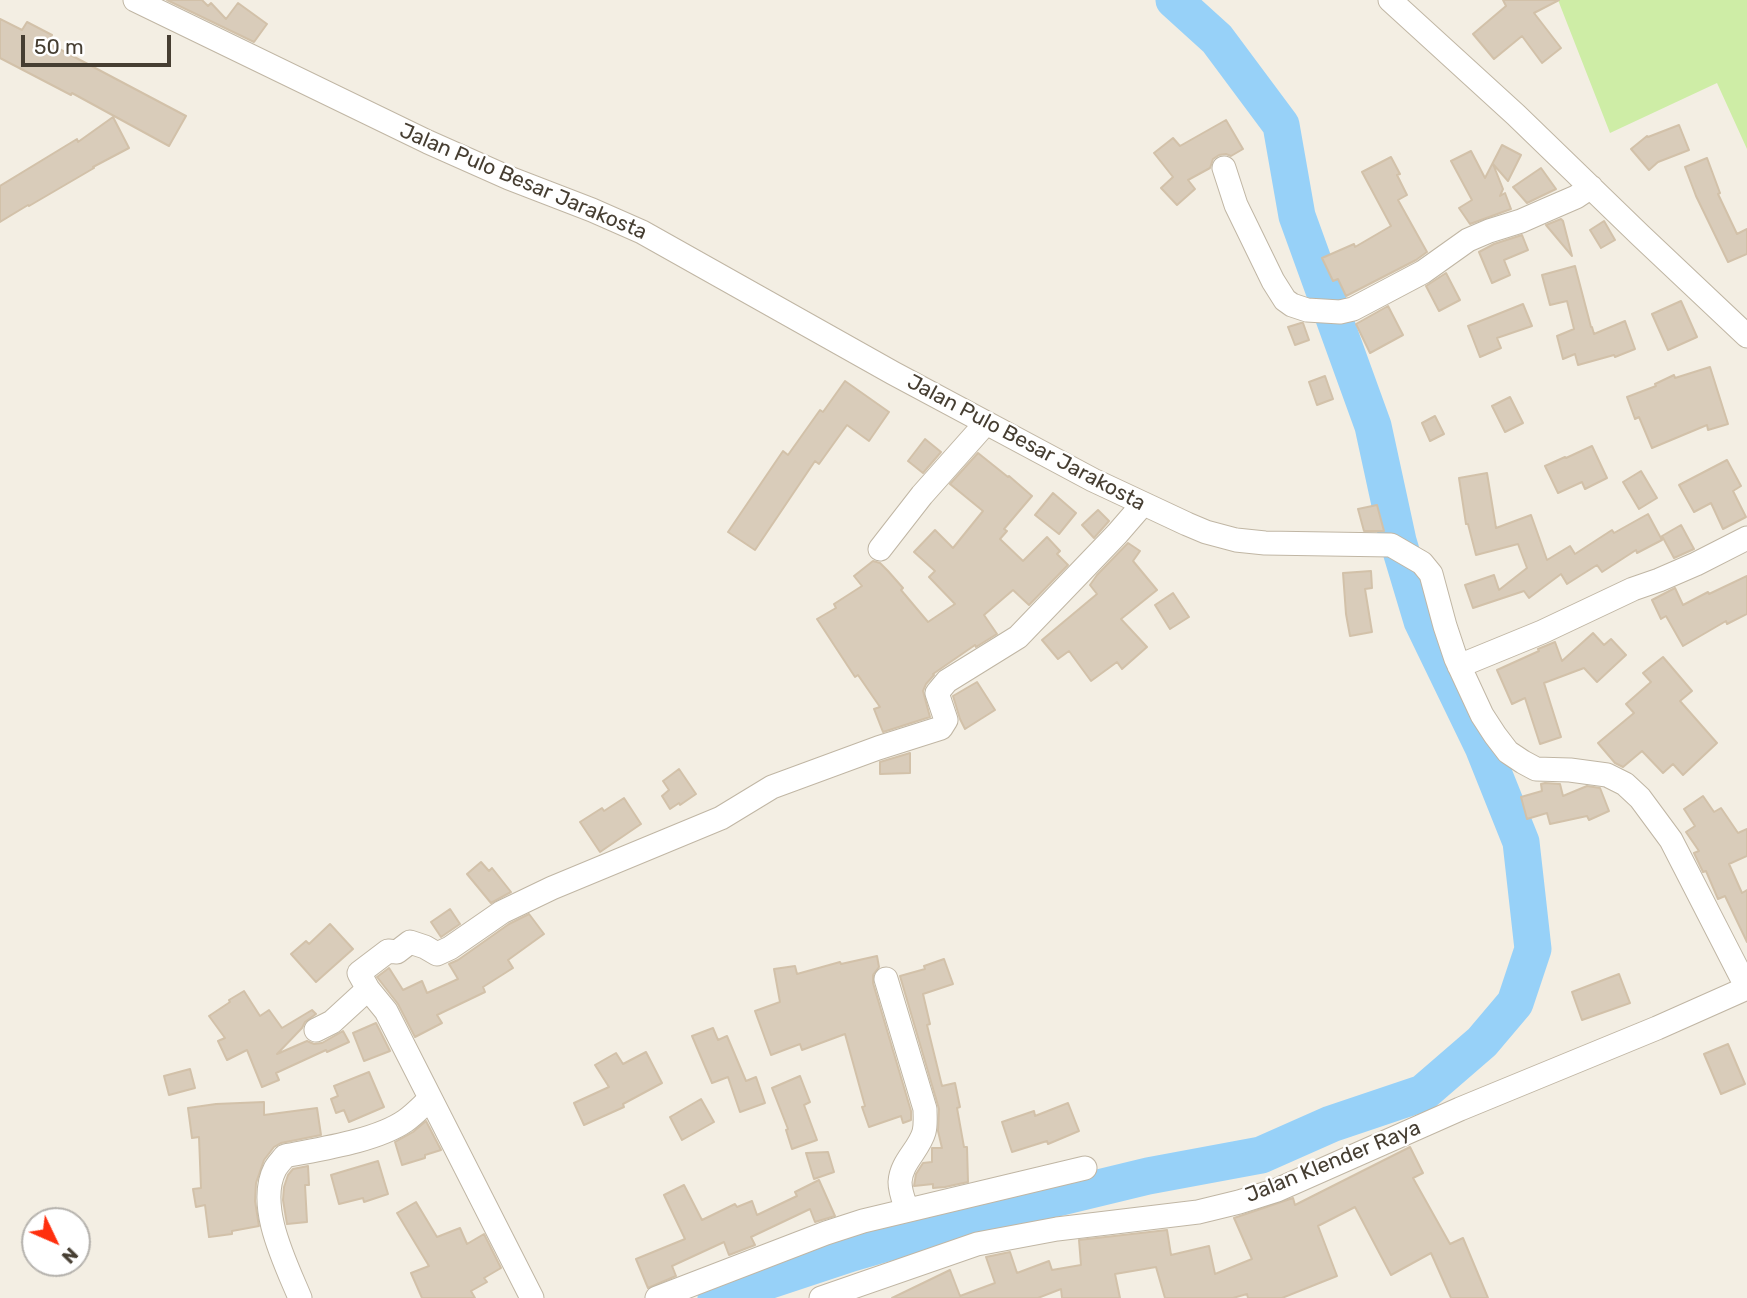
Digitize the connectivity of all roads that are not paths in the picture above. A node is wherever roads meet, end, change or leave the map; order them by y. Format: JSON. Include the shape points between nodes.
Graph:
{"nodes":[{"id":1,"x":135,"y":0,"type":"edge"},
{"id":2,"x":1390,"y":0,"type":"edge"},
{"id":3,"x":1224,"y":168,"type":"dead end"},
{"id":4,"x":1591,"y":187,"type":"junction"},
{"id":5,"x":1747,"y":336,"type":"edge"},
{"id":6,"x":986,"y":423,"type":"junction"},
{"id":7,"x":1143,"y":504,"type":"junction"},
{"id":8,"x":1747,"y":538,"type":"edge"},
{"id":9,"x":880,"y":549,"type":"dead end"},
{"id":10,"x":1460,"y":666,"type":"junction"},
{"id":11,"x":886,"y":979,"type":"dead end"},
{"id":12,"x":1747,"y":988,"type":"edge"},
{"id":13,"x":368,"y":989,"type":"junction"},
{"id":14,"x":316,"y":1030,"type":"dead end"},
{"id":15,"x":430,"y":1099,"type":"junction"},
{"id":16,"x":1085,"y":1168,"type":"dead end"},
{"id":17,"x":907,"y":1210,"type":"junction"},
{"id":18,"x":300,"y":1298,"type":"edge"},
{"id":19,"x":532,"y":1298,"type":"edge"},
{"id":20,"x":657,"y":1298,"type":"edge"},
{"id":21,"x":821,"y":1298,"type":"edge"}],
"edges":[{"from":1,"to":6,"type":"street","name":"Jalan Pulo Besar Jarakosta","via":[[428,142],[642,232]]},
{"from":2,"to":4,"type":"street"},
{"from":3,"to":4,"type":"street","via":[[1236,205],[1285,300],[1307,310],[1340,312],[1423,272],[1468,240],[1521,221]]},
{"from":4,"to":5,"type":"street"},
{"from":6,"to":7,"type":"street","name":"Jalan Pulo Besar Jarakosta"},
{"from":6,"to":9,"type":"street"},
{"from":7,"to":10,"type":"street","name":"Jalan Pulo Besar Jarakosta","via":[[1236,540],[1391,545],[1422,563],[1431,574]]},
{"from":7,"to":13,"type":"street","via":[[1018,636],[947,681],[937,693],[947,720],[941,728],[772,787],[721,818],[502,912],[437,954],[410,942],[397,952],[388,951],[359,973]]},
{"from":8,"to":10,"type":"street"},
{"from":10,"to":12,"type":"street","name":"Jalan Pulo Besar Jarakosta","via":[[1482,715],[1508,752],[1536,769],[1607,775],[1640,798],[1671,840]]},
{"from":11,"to":17,"type":"street","via":[[925,1109],[924,1133],[903,1166],[900,1183]]},
{"from":12,"to":21,"type":"street","name":"Jalan Klender Raya","via":[[1277,1190],[1198,1212],[977,1244]]},
{"from":13,"to":14,"type":"street","via":[[332,1022]]},
{"from":13,"to":15,"type":"street","via":[[386,1011]]},
{"from":15,"to":18,"type":"street","via":[[398,1125],[351,1142],[285,1156],[274,1170],[268,1192],[273,1231]]},
{"from":15,"to":19,"type":"street"},
{"from":16,"to":17,"type":"street"},
{"from":17,"to":20,"type":"street","via":[[826,1233]]}]}
